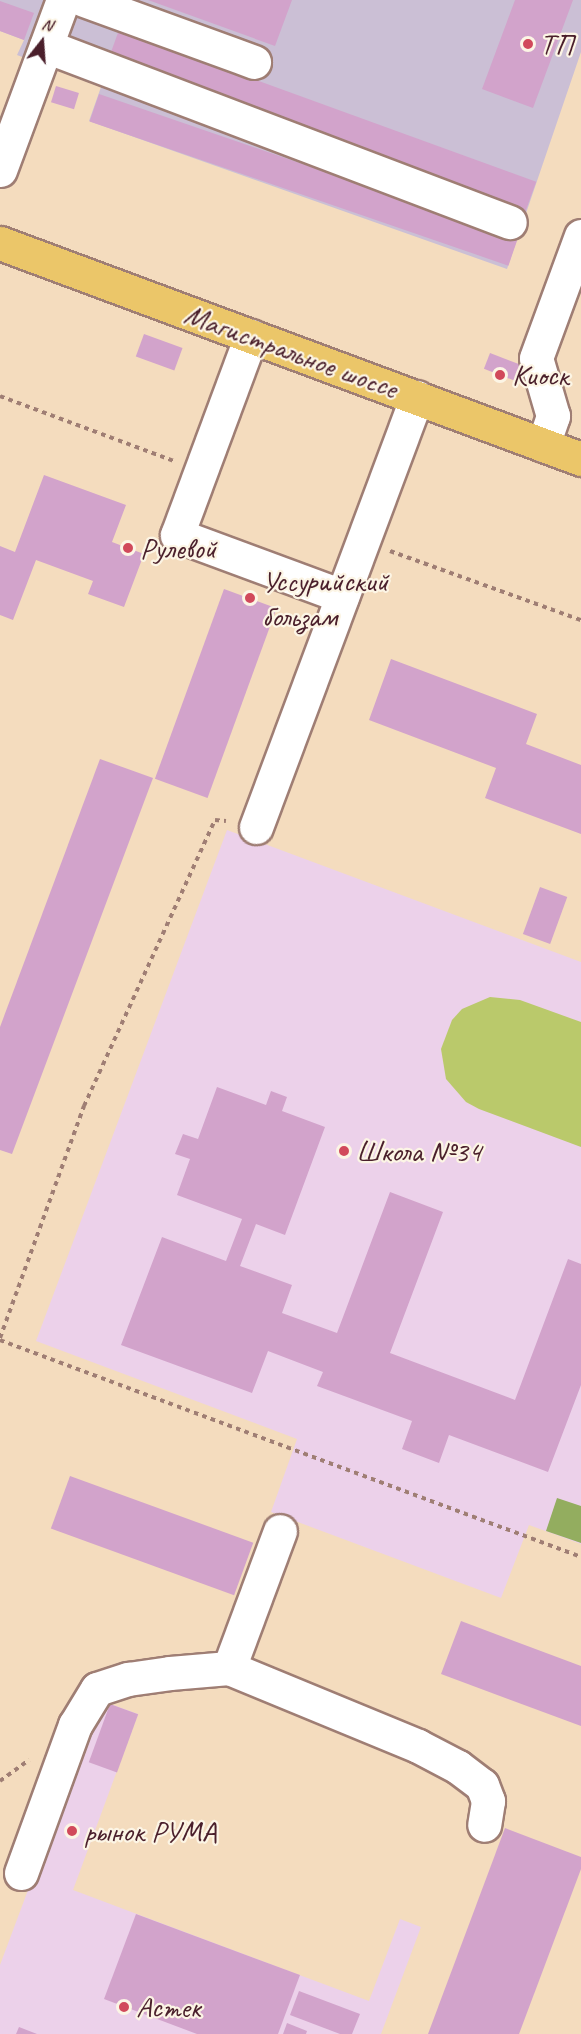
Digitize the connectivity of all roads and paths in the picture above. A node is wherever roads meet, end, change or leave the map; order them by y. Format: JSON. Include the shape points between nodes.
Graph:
{"nodes":[{"id":1,"x":63,"y":0,"type":"edge"},
{"id":2,"x":84,"y":0,"type":"edge"},
{"id":3,"x":46,"y":46,"type":"junction"},
{"id":4,"x":254,"y":62,"type":"dead end"},
{"id":5,"x":0,"y":170,"type":"edge"},
{"id":6,"x":510,"y":222,"type":"dead end"},
{"id":7,"x":581,"y":236,"type":"edge"},
{"id":8,"x":0,"y":243,"type":"edge"},
{"id":9,"x":251,"y":336,"type":"junction"},
{"id":10,"x":0,"y":396,"type":"edge"},
{"id":11,"x":417,"y":398,"type":"junction"},
{"id":12,"x":543,"y":445,"type":"junction"},
{"id":13,"x":581,"y":459,"type":"edge"},
{"id":14,"x":201,"y":471,"type":"junction"},
{"id":15,"x":363,"y":541,"type":"junction"},
{"id":16,"x":342,"y":596,"type":"junction"},
{"id":17,"x":581,"y":620,"type":"edge"},
{"id":18,"x":256,"y":827,"type":"joint"},
{"id":19,"x":0,"y":1339,"type":"edge"},
{"id":20,"x":280,"y":1531,"type":"dead end"},
{"id":21,"x":581,"y":1557,"type":"edge"},
{"id":22,"x":229,"y":1668,"type":"junction"},
{"id":23,"x":484,"y":1825,"type":"dead end"},
{"id":24,"x":21,"y":1872,"type":"dead end"}],
"edges":[{"from":1,"to":3,"type":"lane"},
{"from":2,"to":4,"type":"lane"},
{"from":3,"to":5,"type":"lane"},
{"from":3,"to":6,"type":"lane"},
{"from":7,"to":12,"type":"lane","via":[[536,358],[553,416]]},
{"from":8,"to":9,"type":"main road","name":"Магистральное шоссе"},
{"from":9,"to":11,"type":"main road","name":"Магистральное шоссе"},
{"from":9,"to":14,"type":"lane"},
{"from":10,"to":14,"type":"path"},
{"from":11,"to":12,"type":"main road","name":"Магистральное шоссе"},
{"from":11,"to":15,"type":"lane"},
{"from":12,"to":13,"type":"main road","name":"Магистральное шоссе"},
{"from":14,"to":16,"type":"lane","via":[[177,535]]},
{"from":15,"to":16,"type":"lane"},
{"from":15,"to":17,"type":"path"},
{"from":16,"to":18,"type":"lane"},
{"from":18,"to":19,"type":"path","via":[[215,819],[84,1106]]},
{"from":19,"to":21,"type":"path"},
{"from":20,"to":22,"type":"lane"},
{"from":22,"to":23,"type":"lane","via":[[351,1716],[458,1767],[482,1785],[488,1801]]},
{"from":22,"to":24,"type":"lane","via":[[128,1679],[97,1689],[75,1725]]}]}
